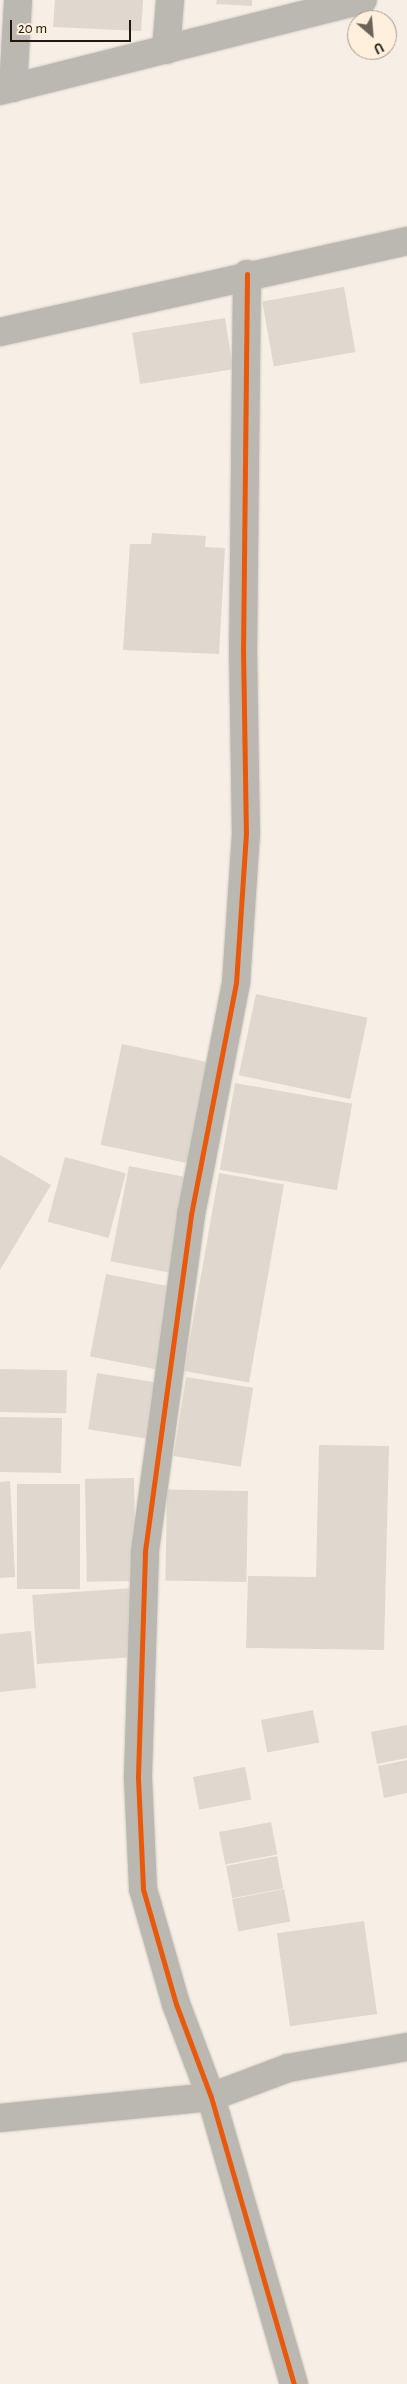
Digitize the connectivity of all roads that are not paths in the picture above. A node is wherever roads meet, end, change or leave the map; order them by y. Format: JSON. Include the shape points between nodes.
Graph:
{"nodes":[{"id":1,"x":18,"y":0,"type":"edge"},
{"id":2,"x":170,"y":0,"type":"edge"},
{"id":3,"x":364,"y":0,"type":"edge"},
{"id":4,"x":330,"y":4,"type":"edge"},
{"id":5,"x":166,"y":50,"type":"junction"},
{"id":6,"x":7,"y":90,"type":"edge"},
{"id":7,"x":407,"y":241,"type":"edge"},
{"id":8,"x":247,"y":274,"type":"junction"},
{"id":9,"x":0,"y":332,"type":"edge"},
{"id":10,"x":407,"y":2048,"type":"edge"},
{"id":11,"x":211,"y":2097,"type":"junction"},
{"id":12,"x":0,"y":2118,"type":"edge"},
{"id":13,"x":294,"y":2384,"type":"edge"}],
"edges":[{"from":1,"to":6,"type":"street"},
{"from":2,"to":5,"type":"street"},
{"from":3,"to":4,"type":"street"},
{"from":4,"to":5,"type":"street"},
{"from":5,"to":6,"type":"street"},
{"from":7,"to":8,"type":"street"},
{"from":8,"to":9,"type":"street"},
{"from":8,"to":11,"type":"street","via":[[246,833],[236,983],[191,1215],[144,1553],[140,1666],[138,1778],[143,1889],[176,2004]]},
{"from":10,"to":11,"type":"street","via":[[288,2068]]},
{"from":11,"to":12,"type":"street"},
{"from":11,"to":13,"type":"street"}]}
